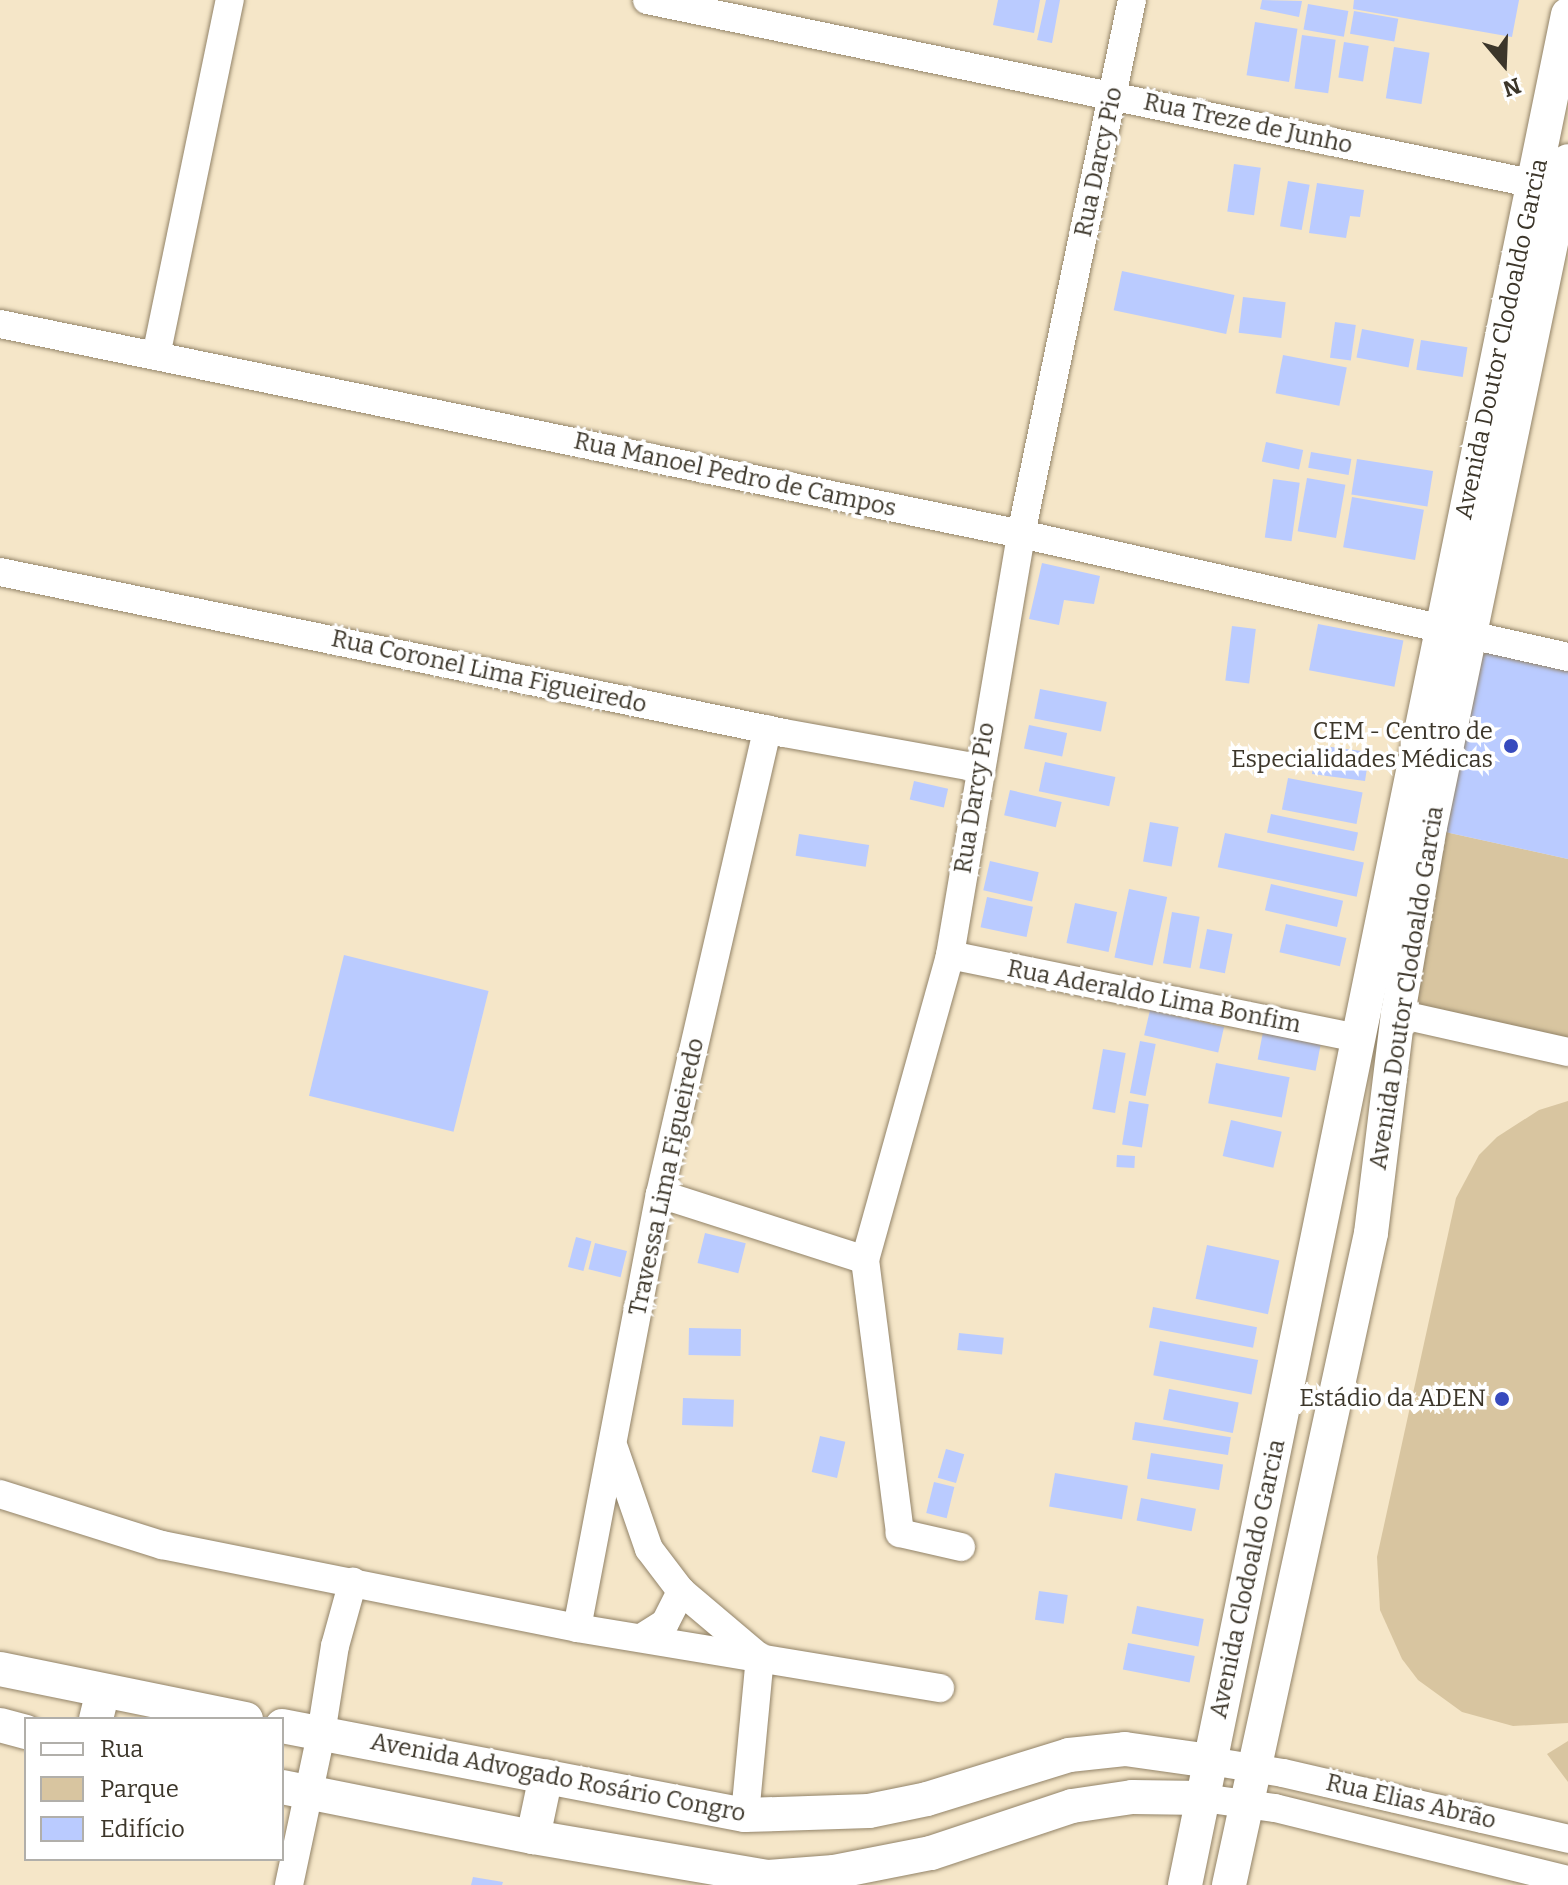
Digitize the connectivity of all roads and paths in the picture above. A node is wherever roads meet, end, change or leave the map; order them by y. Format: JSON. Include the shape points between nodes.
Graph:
{"nodes":[{"id":1,"x":230,"y":0,"type":"edge"},
{"id":2,"x":647,"y":0,"type":"edge"},
{"id":3,"x":1132,"y":0,"type":"edge"},
{"id":4,"x":675,"y":3,"type":"edge"},
{"id":5,"x":1568,"y":15,"type":"edge"},
{"id":6,"x":1112,"y":96,"type":"junction"},
{"id":7,"x":1558,"y":181,"type":"edge"},
{"id":8,"x":0,"y":324,"type":"edge"},
{"id":9,"x":156,"y":356,"type":"junction"},
{"id":10,"x":1021,"y":534,"type":"junction"},
{"id":11,"x":0,"y":572,"type":"edge"},
{"id":12,"x":1456,"y":632,"type":"junction"},
{"id":13,"x":1568,"y":657,"type":"edge"},
{"id":14,"x":767,"y":729,"type":"junction"},
{"id":15,"x":979,"y":768,"type":"junction"},
{"id":16,"x":950,"y":955,"type":"junction"},
{"id":17,"x":1398,"y":1014,"type":"junction"},
{"id":18,"x":1359,"y":1038,"type":"junction"},
{"id":19,"x":1568,"y":1052,"type":"edge"},
{"id":20,"x":660,"y":1194,"type":"junction"},
{"id":21,"x":865,"y":1260,"type":"junction"},
{"id":22,"x":1285,"y":1395,"type":"junction"},
{"id":23,"x":1333,"y":1405,"type":"junction"},
{"id":24,"x":614,"y":1448,"type":"junction"},
{"id":25,"x":1273,"y":1455,"type":"junction"},
{"id":26,"x":1320,"y":1465,"type":"junction"},
{"id":27,"x":0,"y":1494,"type":"edge"},
{"id":28,"x":961,"y":1547,"type":"dead end"},
{"id":29,"x":353,"y":1581,"type":"junction"},
{"id":30,"x":681,"y":1591,"type":"junction"},
{"id":31,"x":577,"y":1628,"type":"junction"},
{"id":32,"x":641,"y":1638,"type":"junction"},
{"id":33,"x":760,"y":1657,"type":"junction"},
{"id":34,"x":0,"y":1669,"type":"edge"},
{"id":35,"x":940,"y":1688,"type":"dead end"},
{"id":36,"x":100,"y":1705,"type":"edge"},
{"id":37,"x":225,"y":1717,"type":"edge"},
{"id":38,"x":0,"y":1725,"type":"edge"},
{"id":39,"x":284,"y":1726,"type":"edge"},
{"id":40,"x":24,"y":1731,"type":"edge"},
{"id":41,"x":321,"y":1734,"type":"junction"},
{"id":42,"x":1210,"y":1761,"type":"junction"},
{"id":43,"x":1254,"y":1768,"type":"junction"},
{"id":44,"x":546,"y":1776,"type":"junction"},
{"id":45,"x":295,"y":1790,"type":"edge"},
{"id":46,"x":1203,"y":1798,"type":"junction"},
{"id":47,"x":1246,"y":1803,"type":"junction"},
{"id":48,"x":745,"y":1815,"type":"junction"},
{"id":49,"x":533,"y":1837,"type":"junction"},
{"id":50,"x":1568,"y":1839,"type":"edge"},
{"id":51,"x":760,"y":1880,"type":"edge"},
{"id":52,"x":1568,"y":1880,"type":"edge"},
{"id":53,"x":289,"y":1885,"type":"edge"},
{"id":54,"x":1185,"y":1885,"type":"edge"},
{"id":55,"x":1229,"y":1885,"type":"edge"}],
"edges":[{"from":1,"to":9,"type":"street"},
{"from":2,"to":4,"type":"street","name":"Rua Treze de Junho"},
{"from":3,"to":6,"type":"street","name":"Rua Darcy Pio"},
{"from":4,"to":6,"type":"street","name":"Rua Treze de Junho"},
{"from":5,"to":7,"type":"main road","name":"Avenida Doutor Clodoaldo Garcia"},
{"from":6,"to":7,"type":"street","name":"Rua Treze de Junho"},
{"from":6,"to":10,"type":"street","name":"Rua Darcy Pio"},
{"from":7,"to":12,"type":"main road","name":"Avenida Doutor Clodoaldo Garcia"},
{"from":8,"to":9,"type":"street","name":"Rua Manoel Pedro de Campos"},
{"from":9,"to":10,"type":"street","name":"Rua Manoel Pedro de Campos"},
{"from":10,"to":12,"type":"street","name":"Rua Manoel Pedro de Campos"},
{"from":10,"to":15,"type":"street","name":"Rua Darcy Pio"},
{"from":11,"to":14,"type":"street","name":"Rua Coronel Lima Figueiredo"},
{"from":12,"to":13,"type":"street","name":"Rua Manoel Pedro de Campos"},
{"from":12,"to":17,"type":"main road","name":"Avenida Doutor Clodoaldo Garcia"},
{"from":12,"to":18,"type":"main road","name":"Avenida Doutor Clodoaldo Garcia"},
{"from":14,"to":15,"type":"street","name":"Rua Coronel Lima Figueiredo"},
{"from":14,"to":20,"type":"street","name":"Travessa Lima Figueiredo"},
{"from":15,"to":16,"type":"street","name":"Rua Darcy Pio"},
{"from":16,"to":18,"type":"street","name":"Rua Aderaldo Lima Bonfim"},
{"from":16,"to":21,"type":"street","name":"Rua Darcy Pio"},
{"from":17,"to":19,"type":"street"},
{"from":17,"to":23,"type":"main road","name":"Avenida Doutor Clodoaldo Garcia","via":[[1371,1233]]},
{"from":18,"to":22,"type":"main road","name":"Avenida Clodoaldo Garcia"},
{"from":20,"to":21,"type":"street"},
{"from":20,"to":24,"type":"street","name":"Travessa Lima Figueiredo"},
{"from":21,"to":28,"type":"street","name":"Rua Darcy Pio","via":[[900,1533]]},
{"from":22,"to":23,"type":"main road"},
{"from":22,"to":25,"type":"main road","name":"Avenida Clodoaldo Garcia"},
{"from":23,"to":26,"type":"main road","name":"Avenida Doutor Clodoaldo Garcia"},
{"from":24,"to":30,"type":"street","via":[[649,1549]]},
{"from":24,"to":31,"type":"street","name":"Travessa Lima Figueiredo"},
{"from":25,"to":26,"type":"main road"},
{"from":25,"to":42,"type":"main road","name":"Avenida Clodoaldo Garcia"},
{"from":26,"to":43,"type":"main road","name":"Avenida Doutor Clodoaldo Garcia"},
{"from":27,"to":29,"type":"street","via":[[162,1545]]},
{"from":29,"to":31,"type":"street"},
{"from":29,"to":41,"type":"street","via":[[335,1646]]},
{"from":30,"to":32,"type":"street","via":[[665,1623]]},
{"from":30,"to":33,"type":"street"},
{"from":31,"to":32,"type":"street"},
{"from":32,"to":33,"type":"street"},
{"from":33,"to":35,"type":"street"},
{"from":33,"to":48,"type":"street"},
{"from":34,"to":36,"type":"main road"},
{"from":36,"to":37,"type":"main road"},
{"from":38,"to":40,"type":"main road"},
{"from":39,"to":41,"type":"main road","name":"Avenida Advogado Rosário Congro"},
{"from":41,"to":44,"type":"main road","name":"Avenida Advogado Rosário Congro"},
{"from":41,"to":45,"type":"street"},
{"from":42,"to":43,"type":"street","name":"Rua Elias Abrão"},
{"from":42,"to":46,"type":"main road","name":"Avenida Clodoaldo Garcia"},
{"from":42,"to":48,"type":"main road","name":"Avenida Advogado Rosário Congro","via":[[1125,1749],[1069,1755],[927,1799],[869,1811]]},
{"from":43,"to":47,"type":"main road","name":"Avenida Doutor Clodoaldo Garcia"},
{"from":43,"to":50,"type":"street","name":"Rua Elias Abrão"},
{"from":44,"to":48,"type":"main road","name":"Avenida Advogado Rosário Congro"},
{"from":44,"to":49,"type":"main road"},
{"from":45,"to":49,"type":"main road"},
{"from":45,"to":53,"type":"street"},
{"from":46,"to":47,"type":"street"},
{"from":46,"to":51,"type":"main road","via":[[1132,1797],[1072,1806],[931,1853]]},
{"from":46,"to":54,"type":"main road","name":"Avenida Clodoaldo Garcia"},
{"from":47,"to":52,"type":"street"},
{"from":47,"to":55,"type":"main road","name":"Avenida Doutor Clodoaldo Garcia"},
{"from":49,"to":51,"type":"main road"}]}
